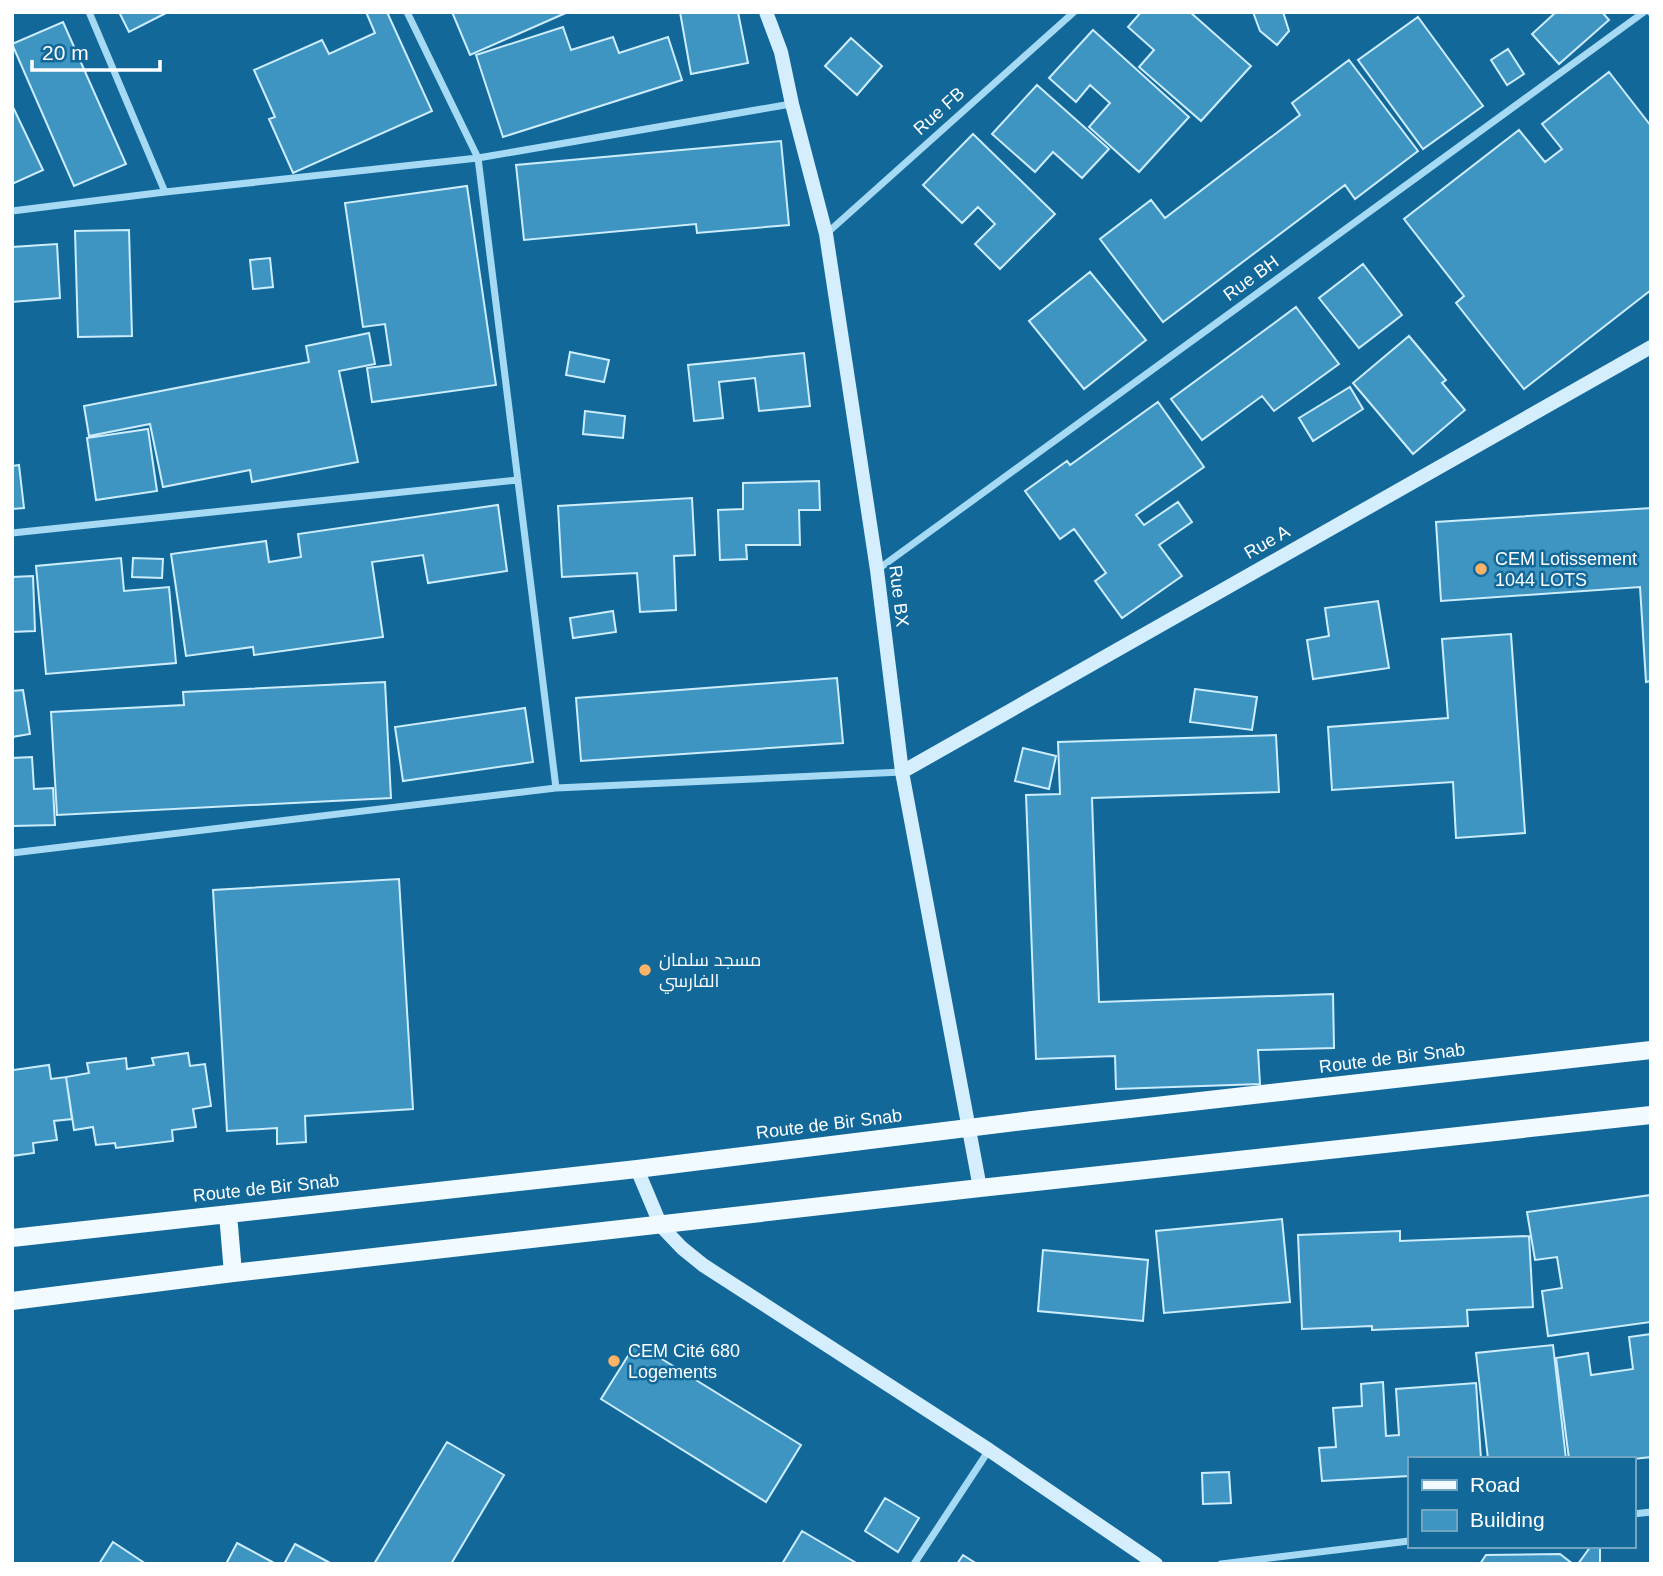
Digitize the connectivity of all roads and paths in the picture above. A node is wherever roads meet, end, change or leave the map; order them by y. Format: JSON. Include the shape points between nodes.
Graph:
{"nodes":[{"id":1,"x":89,"y":12,"type":"edge"},
{"id":2,"x":407,"y":12,"type":"edge"},
{"id":3,"x":766,"y":12,"type":"edge"},
{"id":4,"x":1074,"y":12,"type":"edge"},
{"id":5,"x":1644,"y":12,"type":"edge"},
{"id":6,"x":792,"y":104,"type":"junction"},
{"id":7,"x":478,"y":158,"type":"junction"},
{"id":8,"x":165,"y":192,"type":"junction"},
{"id":9,"x":12,"y":211,"type":"edge"},
{"id":10,"x":826,"y":234,"type":"junction"},
{"id":11,"x":1651,"y":347,"type":"edge"},
{"id":12,"x":518,"y":480,"type":"junction"},
{"id":13,"x":12,"y":533,"type":"edge"},
{"id":14,"x":877,"y":570,"type":"junction"},
{"id":15,"x":902,"y":772,"type":"junction"},
{"id":16,"x":556,"y":788,"type":"junction"},
{"id":17,"x":12,"y":853,"type":"edge"},
{"id":18,"x":1651,"y":1050,"type":"edge"},
{"id":19,"x":1651,"y":1115,"type":"edge"},
{"id":20,"x":970,"y":1129,"type":"junction"},
{"id":21,"x":637,"y":1169,"type":"junction"},
{"id":22,"x":980,"y":1188,"type":"junction"},
{"id":23,"x":228,"y":1214,"type":"junction"},
{"id":24,"x":661,"y":1226,"type":"junction"},
{"id":25,"x":12,"y":1238,"type":"edge"},
{"id":26,"x":233,"y":1273,"type":"junction"},
{"id":27,"x":12,"y":1301,"type":"edge"},
{"id":28,"x":989,"y":1450,"type":"junction"},
{"id":29,"x":1408,"y":1541,"type":"edge"},
{"id":30,"x":914,"y":1564,"type":"edge"},
{"id":31,"x":1156,"y":1564,"type":"edge"},
{"id":32,"x":1221,"y":1564,"type":"edge"}],
"edges":[{"from":1,"to":8,"type":"street"},
{"from":2,"to":7,"type":"street"},
{"from":3,"to":6,"type":"street","name":"Rue BX","via":[[781,52]]},
{"from":4,"to":10,"type":"street","name":"Rue FB"},
{"from":5,"to":14,"type":"street","name":"Rue BH"},
{"from":6,"to":7,"type":"street"},
{"from":6,"to":10,"type":"street","name":"Rue BX"},
{"from":7,"to":8,"type":"street"},
{"from":7,"to":12,"type":"street"},
{"from":8,"to":9,"type":"street"},
{"from":10,"to":14,"type":"street","name":"Rue BX"},
{"from":11,"to":15,"type":"street","name":"Rue A"},
{"from":12,"to":13,"type":"street"},
{"from":12,"to":16,"type":"street"},
{"from":14,"to":15,"type":"street","name":"Rue BX"},
{"from":15,"to":16,"type":"street"},
{"from":15,"to":20,"type":"street","name":"Rue BX"},
{"from":16,"to":17,"type":"street"},
{"from":18,"to":20,"type":"main road","name":"Route de Bir Snab"},
{"from":19,"to":22,"type":"main road"},
{"from":20,"to":21,"type":"main road","name":"Route de Bir Snab"},
{"from":20,"to":22,"type":"street","name":"Rue BX"},
{"from":21,"to":23,"type":"main road","name":"Route de Bir Snab"},
{"from":21,"to":24,"type":"street"},
{"from":22,"to":24,"type":"main road"},
{"from":23,"to":25,"type":"main road","name":"Route de Bir Snab"},
{"from":23,"to":26,"type":"main road"},
{"from":24,"to":26,"type":"main road"},
{"from":24,"to":28,"type":"street","via":[[703,1265]]},
{"from":26,"to":27,"type":"main road"},
{"from":28,"to":30,"type":"street"},
{"from":28,"to":31,"type":"street"},
{"from":29,"to":32,"type":"street"}]}
